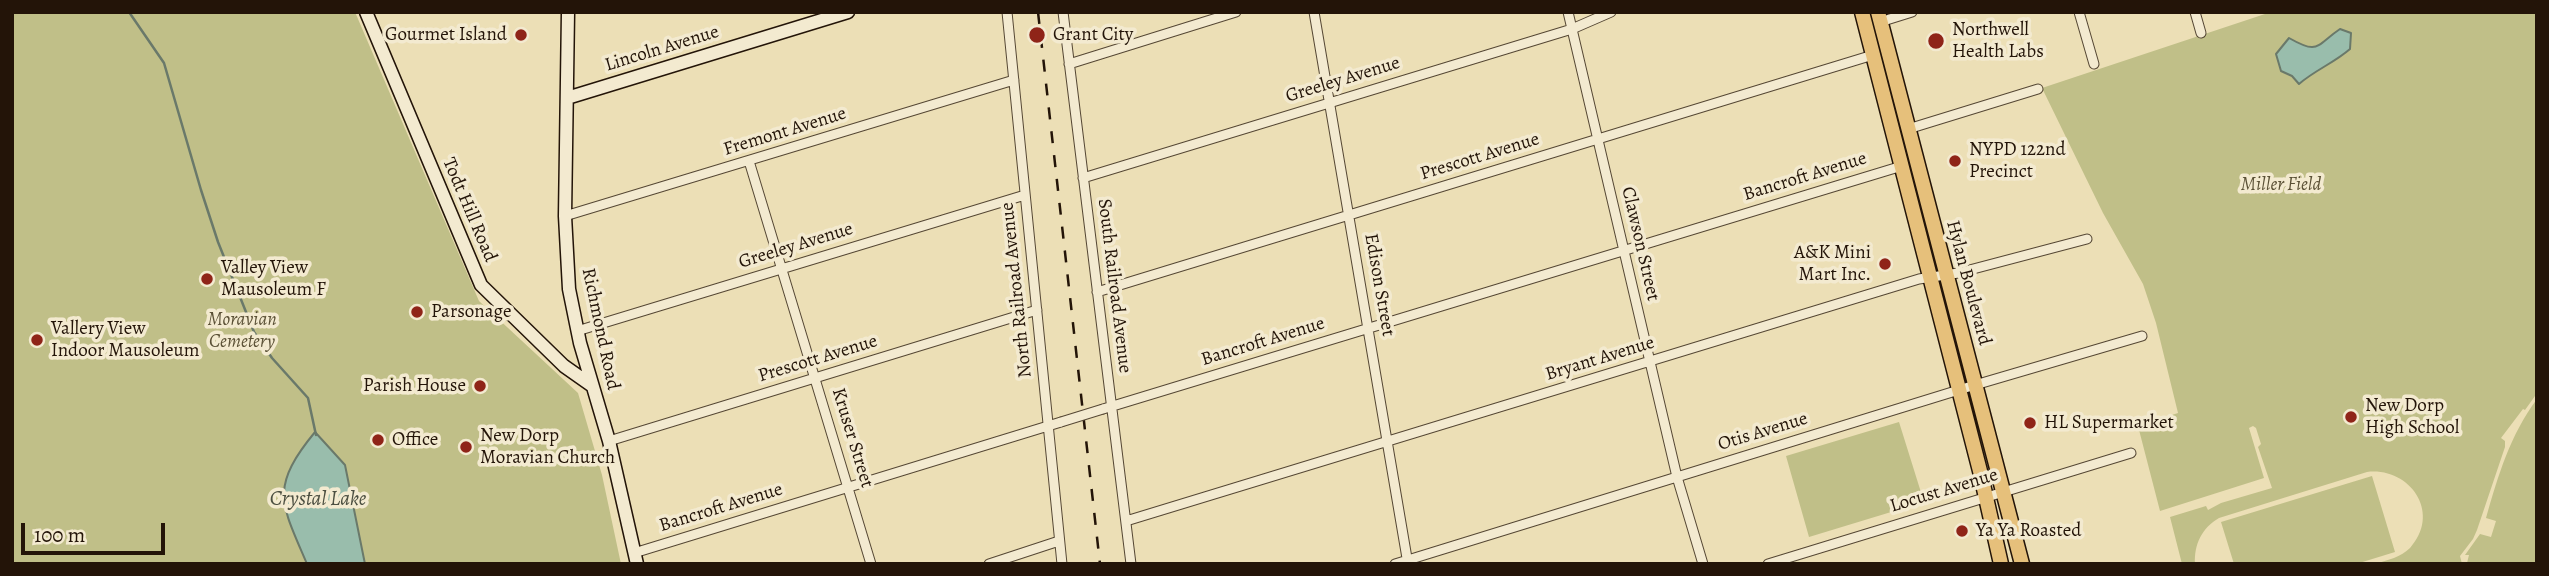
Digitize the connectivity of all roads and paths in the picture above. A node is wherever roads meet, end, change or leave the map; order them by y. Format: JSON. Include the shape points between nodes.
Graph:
{"nodes":[{"id":1,"x":366,"y":12,"type":"edge"},
{"id":2,"x":568,"y":12,"type":"edge"},
{"id":3,"x":848,"y":12,"type":"edge"},
{"id":4,"x":1007,"y":12,"type":"edge"},
{"id":5,"x":1063,"y":12,"type":"edge"},
{"id":6,"x":1236,"y":12,"type":"edge"},
{"id":7,"x":1314,"y":12,"type":"edge"},
{"id":8,"x":1568,"y":12,"type":"edge"},
{"id":9,"x":1611,"y":12,"type":"edge"},
{"id":10,"x":1862,"y":12,"type":"edge"},
{"id":11,"x":1912,"y":12,"type":"edge"},
{"id":12,"x":2079,"y":12,"type":"edge"},
{"id":13,"x":2195,"y":12,"type":"edge"},
{"id":14,"x":1879,"y":17,"type":"edge"},
{"id":15,"x":1572,"y":29,"type":"junction"},
{"id":16,"x":2201,"y":33,"type":"dead end"},
{"id":17,"x":1873,"y":55,"type":"junction"},
{"id":18,"x":1069,"y":64,"type":"junction"},
{"id":19,"x":2094,"y":64,"type":"dead end"},
{"id":20,"x":1014,"y":80,"type":"junction"},
{"id":21,"x":2038,"y":89,"type":"dead end"},
{"id":22,"x":567,"y":98,"type":"junction"},
{"id":23,"x":1329,"y":103,"type":"junction"},
{"id":24,"x":1908,"y":129,"type":"junction"},
{"id":25,"x":1598,"y":140,"type":"junction"},
{"id":26,"x":749,"y":161,"type":"junction"},
{"id":27,"x":1902,"y":166,"type":"junction"},
{"id":28,"x":1083,"y":178,"type":"junction"},
{"id":29,"x":1026,"y":195,"type":"junction"},
{"id":30,"x":1928,"y":208,"type":"junction"},
{"id":31,"x":1914,"y":212,"type":"junction"},
{"id":32,"x":565,"y":216,"type":"junction"},
{"id":33,"x":1349,"y":216,"type":"junction"},
{"id":34,"x":2087,"y":239,"type":"dead end"},
{"id":35,"x":1623,"y":251,"type":"junction"},
{"id":36,"x":782,"y":269,"type":"junction"},
{"id":37,"x":1946,"y":274,"type":"junction"},
{"id":38,"x":1930,"y":276,"type":"junction"},
{"id":39,"x":1097,"y":292,"type":"junction"},
{"id":40,"x":1037,"y":310,"type":"junction"},
{"id":41,"x":1368,"y":329,"type":"junction"},
{"id":42,"x":577,"y":331,"type":"junction"},
{"id":43,"x":2142,"y":335,"type":"dead end"},
{"id":44,"x":1649,"y":362,"type":"junction"},
{"id":45,"x":815,"y":378,"type":"junction"},
{"id":46,"x":591,"y":385,"type":"junction"},
{"id":47,"x":1975,"y":385,"type":"junction"},
{"id":48,"x":1959,"y":390,"type":"junction"},
{"id":49,"x":1107,"y":407,"type":"junction"},
{"id":50,"x":1048,"y":426,"type":"junction"},
{"id":51,"x":609,"y":441,"type":"junction"},
{"id":52,"x":1388,"y":442,"type":"junction"},
{"id":53,"x":2131,"y":453,"type":"dead end"},
{"id":54,"x":1677,"y":477,"type":"junction"},
{"id":55,"x":849,"y":488,"type":"junction"},
{"id":56,"x":2003,"y":492,"type":"junction"},
{"id":57,"x":1986,"y":497,"type":"junction"},
{"id":58,"x":1126,"y":521,"type":"junction"},
{"id":59,"x":1059,"y":541,"type":"junction"},
{"id":60,"x":636,"y":558,"type":"edge"},
{"id":61,"x":1408,"y":562,"type":"edge"},
{"id":62,"x":872,"y":564,"type":"edge"},
{"id":63,"x":989,"y":564,"type":"edge"},
{"id":64,"x":1062,"y":564,"type":"edge"},
{"id":65,"x":1131,"y":564,"type":"edge"},
{"id":66,"x":1395,"y":564,"type":"edge"},
{"id":67,"x":1703,"y":564,"type":"edge"},
{"id":68,"x":1768,"y":564,"type":"edge"},
{"id":69,"x":2001,"y":564,"type":"edge"},
{"id":70,"x":2022,"y":564,"type":"edge"}],
"edges":[{"from":1,"to":46,"type":"street","name":"Todt Hill Road","via":[[481,285],[564,366]]},
{"from":2,"to":22,"type":"street","name":"Richmond Road"},
{"from":3,"to":22,"type":"street","name":"Lincoln Avenue"},
{"from":4,"to":20,"type":"street","name":"North Railroad Avenue"},
{"from":5,"to":18,"type":"street","name":"South Railroad Avenue"},
{"from":6,"to":18,"type":"street"},
{"from":7,"to":23,"type":"street","name":"Edison Street"},
{"from":8,"to":15,"type":"street","name":"Clawson Street"},
{"from":9,"to":15,"type":"street","name":"Greeley Avenue"},
{"from":10,"to":17,"type":"main road","name":"Hylan Boulevard"},
{"from":11,"to":14,"type":"street"},
{"from":12,"to":19,"type":"street"},
{"from":13,"to":16,"type":"street"},
{"from":14,"to":24,"type":"main road","name":"Hylan Boulevard"},
{"from":15,"to":23,"type":"street","name":"Greeley Avenue"},
{"from":15,"to":25,"type":"street","name":"Clawson Street"},
{"from":17,"to":25,"type":"street","name":"Prescott Avenue"},
{"from":17,"to":27,"type":"main road","name":"Hylan Boulevard"},
{"from":18,"to":28,"type":"street","name":"South Railroad Avenue"},
{"from":20,"to":26,"type":"street","name":"Fremont Avenue"},
{"from":20,"to":29,"type":"street","name":"North Railroad Avenue"},
{"from":21,"to":24,"type":"street"},
{"from":22,"to":32,"type":"street","name":"Richmond Road"},
{"from":23,"to":28,"type":"street","name":"Greeley Avenue"},
{"from":23,"to":33,"type":"street","name":"Edison Street"},
{"from":24,"to":30,"type":"main road","name":"Hylan Boulevard"},
{"from":25,"to":33,"type":"street","name":"Prescott Avenue"},
{"from":25,"to":35,"type":"street","name":"Clawson Street"},
{"from":26,"to":32,"type":"street","name":"Fremont Avenue"},
{"from":26,"to":36,"type":"street","name":"Kruser Street"},
{"from":27,"to":31,"type":"main road","name":"Hylan Boulevard"},
{"from":27,"to":35,"type":"street","name":"Bancroft Avenue"},
{"from":28,"to":39,"type":"street","name":"South Railroad Avenue"},
{"from":29,"to":36,"type":"street","name":"Greeley Avenue"},
{"from":29,"to":40,"type":"street","name":"North Railroad Avenue"},
{"from":30,"to":31,"type":"main road"},
{"from":30,"to":37,"type":"main road","name":"Hylan Boulevard"},
{"from":31,"to":38,"type":"main road","name":"Hylan Boulevard"},
{"from":32,"to":42,"type":"street","name":"Richmond Road","via":[[569,289]]},
{"from":33,"to":39,"type":"street","name":"Prescott Avenue"},
{"from":33,"to":41,"type":"street","name":"Edison Street"},
{"from":34,"to":37,"type":"street","name":"Bryant Avenue"},
{"from":35,"to":41,"type":"street","name":"Bancroft Avenue"},
{"from":35,"to":44,"type":"street","name":"Clawson Street"},
{"from":36,"to":42,"type":"street","name":"Greeley Avenue"},
{"from":36,"to":45,"type":"street","name":"Kruser Street"},
{"from":37,"to":38,"type":"street","name":"Bryant Avenue"},
{"from":37,"to":47,"type":"main road","name":"Hylan Boulevard"},
{"from":38,"to":44,"type":"street","name":"Bryant Avenue"},
{"from":38,"to":48,"type":"main road","name":"Hylan Boulevard"},
{"from":39,"to":49,"type":"street","name":"South Railroad Avenue"},
{"from":40,"to":45,"type":"street","name":"Prescott Avenue"},
{"from":40,"to":50,"type":"street","name":"North Railroad Avenue"},
{"from":41,"to":49,"type":"street","name":"Bancroft Avenue"},
{"from":41,"to":52,"type":"street","name":"Edison Street"},
{"from":42,"to":46,"type":"street","name":"Richmond Road"},
{"from":43,"to":47,"type":"street","name":"Otis Avenue"},
{"from":44,"to":52,"type":"street","name":"Bryant Avenue"},
{"from":44,"to":54,"type":"street","name":"Clawson Street"},
{"from":45,"to":51,"type":"street","name":"Prescott Avenue"},
{"from":45,"to":55,"type":"street","name":"Kruser Street"},
{"from":46,"to":51,"type":"street","name":"Richmond Road"},
{"from":47,"to":48,"type":"street","name":"Otis Avenue"},
{"from":47,"to":56,"type":"main road","name":"Hylan Boulevard"},
{"from":48,"to":54,"type":"street","name":"Otis Avenue"},
{"from":48,"to":57,"type":"main road","name":"Hylan Boulevard"},
{"from":49,"to":50,"type":"street","name":"Bancroft Avenue","bridge":true},
{"from":49,"to":58,"type":"street","name":"South Railroad Avenue"},
{"from":50,"to":55,"type":"street","name":"Bancroft Avenue"},
{"from":50,"to":59,"type":"street","name":"North Railroad Avenue"},
{"from":51,"to":60,"type":"street","name":"Richmond Road"},
{"from":52,"to":58,"type":"street","name":"Bryant Avenue"},
{"from":52,"to":61,"type":"street","name":"Edison Street"},
{"from":53,"to":56,"type":"street","name":"Locust Avenue"},
{"from":54,"to":61,"type":"street","name":"Otis Avenue"},
{"from":54,"to":67,"type":"street","name":"Clawson Street"},
{"from":55,"to":60,"type":"street","name":"Bancroft Avenue"},
{"from":55,"to":62,"type":"street","name":"Kruser Street"},
{"from":56,"to":57,"type":"street","name":"Locust Avenue"},
{"from":56,"to":70,"type":"main road","name":"Hylan Boulevard"},
{"from":57,"to":68,"type":"street","name":"Locust Avenue"},
{"from":57,"to":69,"type":"main road","name":"Hylan Boulevard"},
{"from":58,"to":65,"type":"street","name":"South Railroad Avenue"},
{"from":59,"to":63,"type":"street"},
{"from":59,"to":64,"type":"street","name":"North Railroad Avenue"},
{"from":61,"to":66,"type":"street","name":"Otis Avenue"}]}
